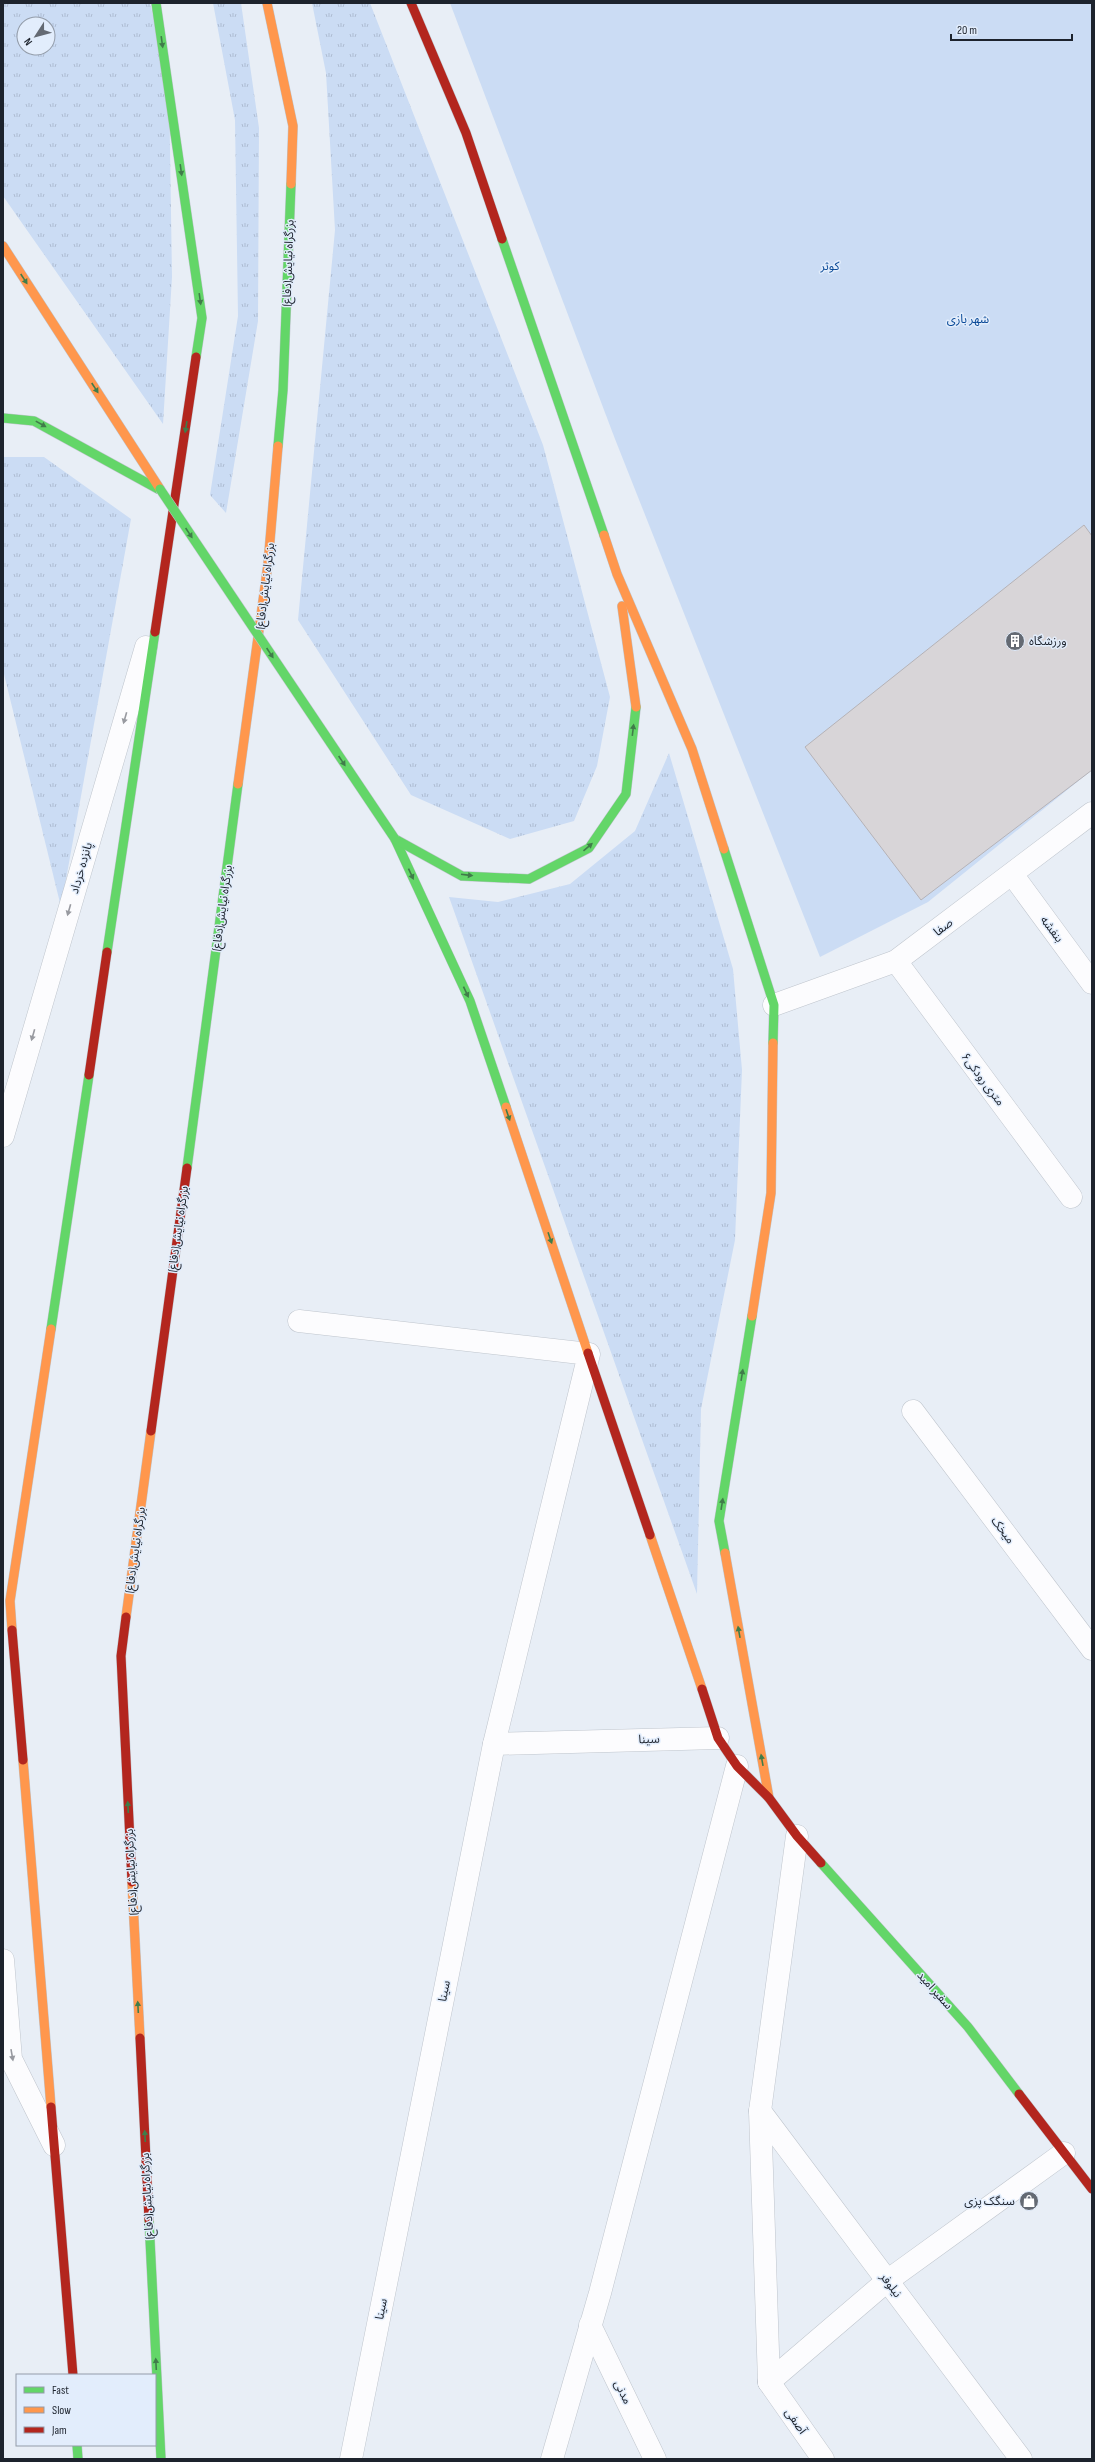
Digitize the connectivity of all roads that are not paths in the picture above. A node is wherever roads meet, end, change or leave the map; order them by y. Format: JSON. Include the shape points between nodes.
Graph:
{"nodes":[{"id":1,"x":156,"y":3,"type":"edge"},
{"id":2,"x":267,"y":3,"type":"edge"},
{"id":3,"x":412,"y":3,"type":"edge"},
{"id":4,"x":3,"y":246,"type":"edge"},
{"id":5,"x":3,"y":418,"type":"edge"},
{"id":6,"x":160,"y":489,"type":"junction"},
{"id":7,"x":617,"y":574,"type":"junction"},
{"id":8,"x":160,"y":600,"type":"junction"},
{"id":9,"x":1092,"y":813,"type":"edge"},
{"id":10,"x":395,"y":839,"type":"junction"},
{"id":11,"x":1012,"y":874,"type":"junction"},
{"id":12,"x":896,"y":961,"type":"junction"},
{"id":13,"x":1092,"y":983,"type":"edge"},
{"id":14,"x":774,"y":1005,"type":"junction"},
{"id":15,"x":3,"y":1136,"type":"edge"},
{"id":16,"x":1071,"y":1197,"type":"dead end"},
{"id":17,"x":299,"y":1321,"type":"dead end"},
{"id":18,"x":589,"y":1354,"type":"junction"},
{"id":19,"x":913,"y":1411,"type":"dead end"},
{"id":20,"x":1092,"y":1649,"type":"edge"},
{"id":21,"x":718,"y":1738,"type":"junction"},
{"id":22,"x":494,"y":1744,"type":"junction"},
{"id":23,"x":737,"y":1766,"type":"junction"},
{"id":24,"x":769,"y":1798,"type":"junction"},
{"id":25,"x":797,"y":1836,"type":"junction"},
{"id":26,"x":3,"y":1960,"type":"edge"},
{"id":27,"x":760,"y":2111,"type":"junction"},
{"id":28,"x":55,"y":2146,"type":"junction"},
{"id":29,"x":1064,"y":2153,"type":"junction"},
{"id":30,"x":1092,"y":2190,"type":"edge"},
{"id":31,"x":887,"y":2281,"type":"junction"},
{"id":32,"x":590,"y":2324,"type":"junction"},
{"id":33,"x":73,"y":2374,"type":"edge"},
{"id":34,"x":769,"y":2382,"type":"junction"},
{"id":35,"x":77,"y":2446,"type":"edge"},
{"id":36,"x":78,"y":2459,"type":"edge"},
{"id":37,"x":161,"y":2459,"type":"edge"},
{"id":38,"x":351,"y":2459,"type":"edge"},
{"id":39,"x":552,"y":2459,"type":"edge"},
{"id":40,"x":655,"y":2459,"type":"edge"},
{"id":41,"x":823,"y":2459,"type":"edge"},
{"id":42,"x":1021,"y":2459,"type":"edge"}],
"edges":[{"from":1,"to":8,"type":"main road","one_way":true,"via":[[202,318]]},
{"from":37,"to":2,"type":"main road","name":"بزرگراه نیایش(دفاع)","one_way":true,"via":[[121,1656],[269,557],[283,390],[293,126]]},
{"from":3,"to":7,"type":"main road","via":[[466,133]]},
{"from":4,"to":6,"type":"main road","name":"سفیر امید","one_way":true},
{"from":5,"to":6,"type":"main road","one_way":true,"via":[[34,421]]},
{"from":6,"to":10,"type":"main road","name":"سفیر امید","one_way":true,"bridge":true},
{"from":10,"to":7,"type":"main road","one_way":true,"via":[[462,876],[529,879],[589,848],[626,794],[637,702]]},
{"from":7,"to":14,"type":"main road","via":[[692,749]]},
{"from":8,"to":15,"type":"street","name":"پانزده خرداد","one_way":true},
{"from":8,"to":28,"type":"main road","via":[[10,1601]]},
{"from":9,"to":11,"type":"street","name":"صفا"},
{"from":10,"to":18,"type":"main road","name":"سفیر امید","one_way":true,"via":[[470,1001]]},
{"from":11,"to":12,"type":"street","name":"صفا"},
{"from":11,"to":13,"type":"street","name":"بنفشه"},
{"from":12,"to":14,"type":"street","name":"صفا"},
{"from":12,"to":16,"type":"street","name":"۶متری رودکی"},
{"from":24,"to":14,"type":"main road","one_way":true,"via":[[719,1521],[771,1193]]},
{"from":17,"to":18,"type":"street"},
{"from":18,"to":21,"type":"main road","name":"سفیر امید"},
{"from":18,"to":22,"type":"street"},
{"from":19,"to":20,"type":"street","name":"میخک"},
{"from":21,"to":22,"type":"street","name":"سینا"},
{"from":21,"to":23,"type":"main road","name":"سفیر امید"},
{"from":22,"to":38,"type":"street","name":"سینا"},
{"from":23,"to":24,"type":"main road","name":"سفیر امید"},
{"from":23,"to":32,"type":"street"},
{"from":24,"to":25,"type":"main road","name":"سفیر امید"},
{"from":25,"to":27,"type":"street"},
{"from":25,"to":29,"type":"main road","name":"سفیر امید","via":[[968,2027]]},
{"from":26,"to":28,"type":"street","one_way":true,"via":[[12,2059]]},
{"from":27,"to":31,"type":"street","name":"نیلوفر"},
{"from":27,"to":34,"type":"street"},
{"from":28,"to":33,"type":"main road"},
{"from":29,"to":30,"type":"main road","name":"سفیر امید"},
{"from":29,"to":31,"type":"street"},
{"from":31,"to":34,"type":"street"},
{"from":31,"to":42,"type":"street","name":"نیلوفر"},
{"from":32,"to":39,"type":"street"},
{"from":32,"to":40,"type":"street","name":"مدنی"},
{"from":34,"to":41,"type":"street","name":"آصفی"},
{"from":35,"to":36,"type":"main road"}]}
